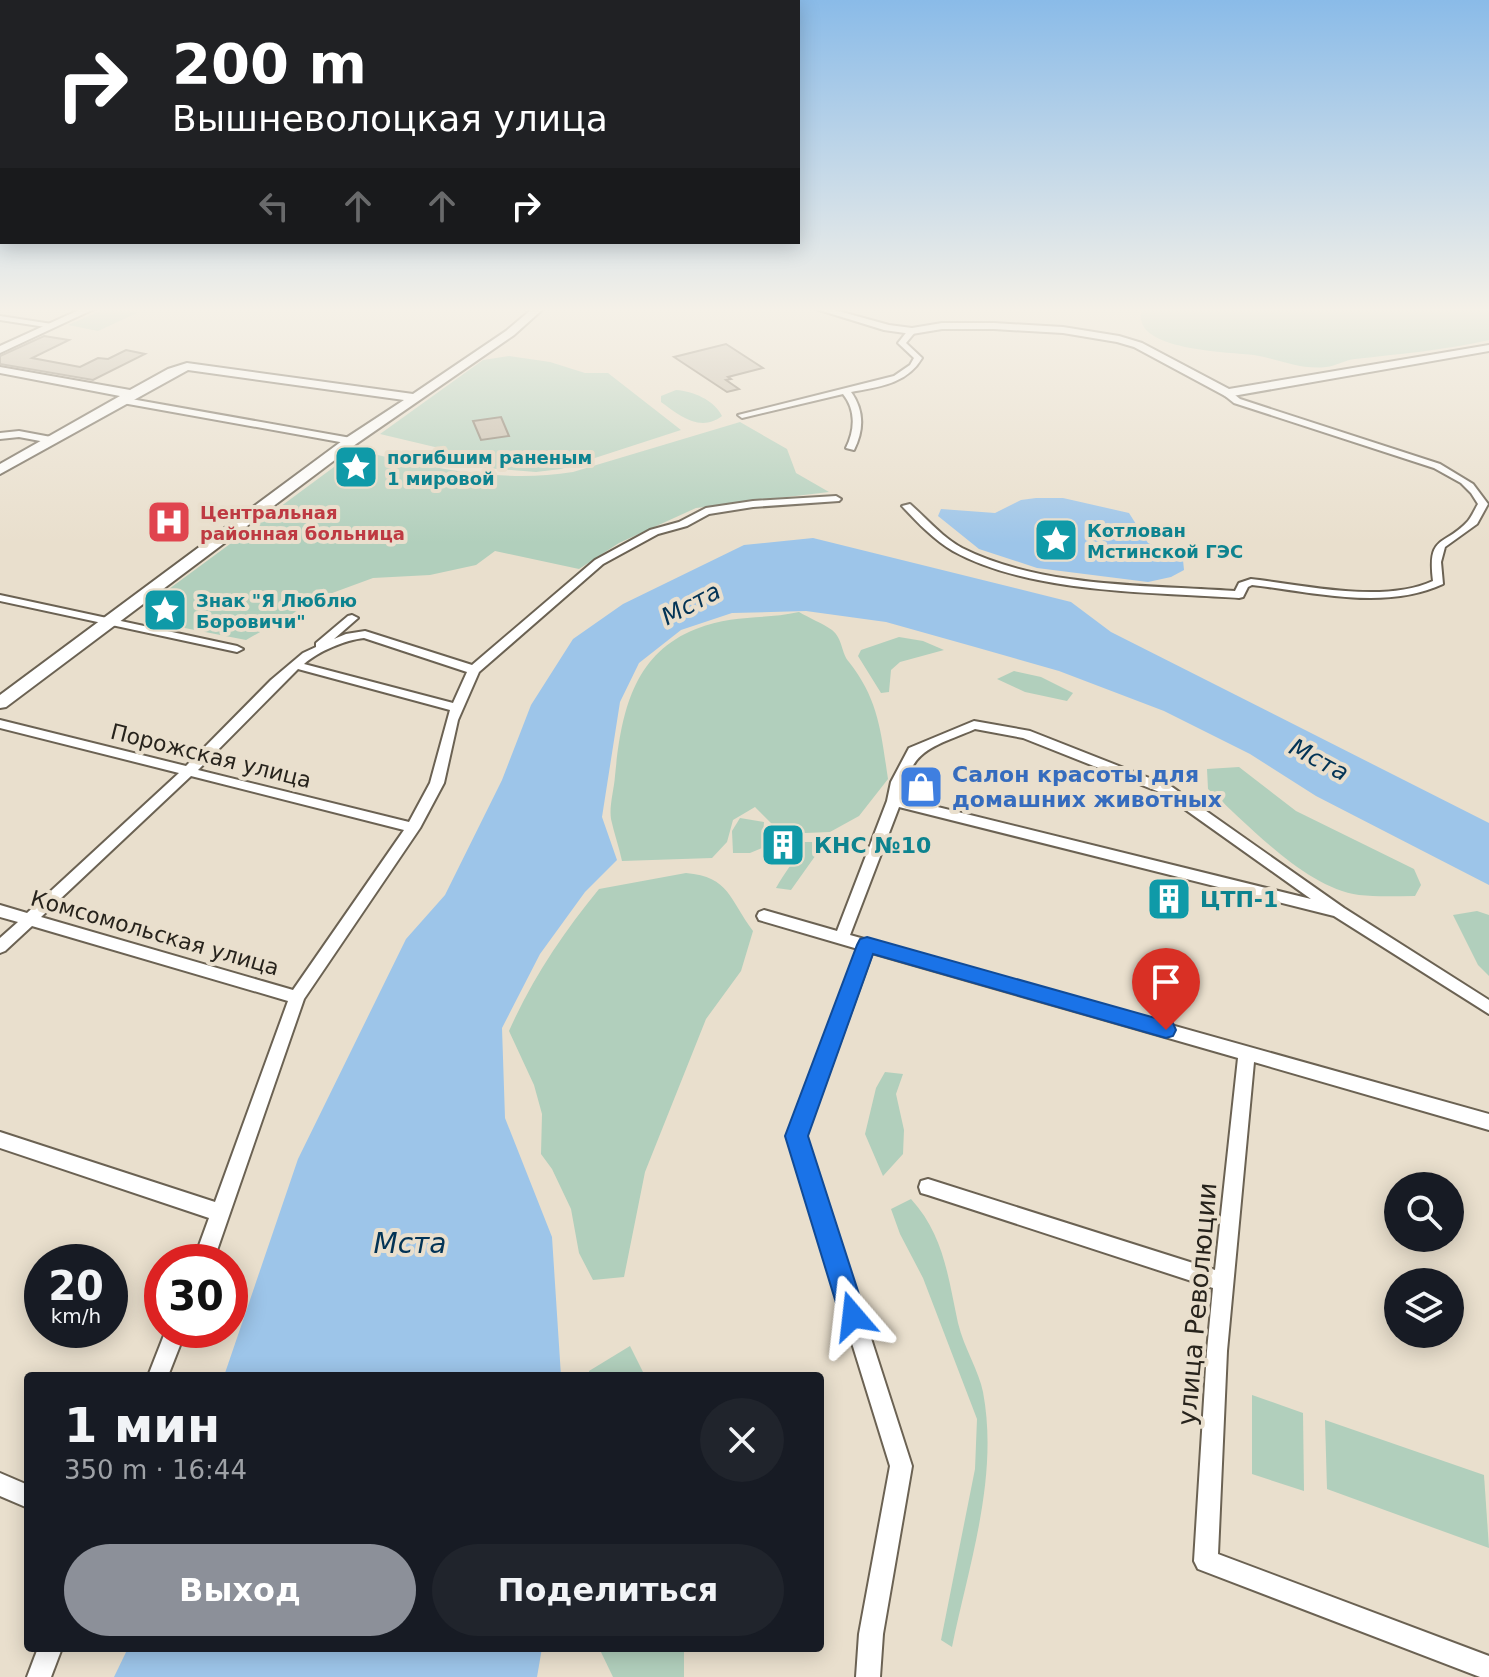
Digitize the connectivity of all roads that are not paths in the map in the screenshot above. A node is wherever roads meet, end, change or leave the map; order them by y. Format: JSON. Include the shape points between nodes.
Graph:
{"nodes":[{"id":1,"x":80,"y":387,"type":"edge"},
{"id":2,"x":144,"y":387,"type":"edge"},
{"id":3,"x":342,"y":387,"type":"edge"},
{"id":4,"x":433,"y":387,"type":"edge"},
{"id":5,"x":863,"y":387,"type":"edge"},
{"id":6,"x":1216,"y":387,"type":"edge"},
{"id":7,"x":1260,"y":387,"type":"edge"},
{"id":8,"x":845,"y":391,"type":"junction"},
{"id":9,"x":1227,"y":393,"type":"junction"},
{"id":10,"x":125,"y":397,"type":"junction"},
{"id":11,"x":418,"y":398,"type":"junction"},
{"id":12,"x":742,"y":415,"type":"dead end"},
{"id":13,"x":0,"y":436,"type":"edge"},
{"id":14,"x":51,"y":440,"type":"junction"},
{"id":15,"x":351,"y":441,"type":"junction"},
{"id":16,"x":851,"y":448,"type":"dead end"},
{"id":17,"x":0,"y":470,"type":"edge"},
{"id":18,"x":836,"y":499,"type":"dead end"},
{"id":19,"x":907,"y":506,"type":"dead end"},
{"id":20,"x":0,"y":598,"type":"edge"},
{"id":21,"x":352,"y":618,"type":"dead end"},
{"id":22,"x":109,"y":622,"type":"junction"},
{"id":23,"x":237,"y":649,"type":"dead end"},
{"id":24,"x":307,"y":655,"type":"junction"},
{"id":25,"x":295,"y":665,"type":"junction"},
{"id":26,"x":474,"y":670,"type":"junction"},
{"id":27,"x":0,"y":703,"type":"edge"},
{"id":28,"x":458,"y":708,"type":"junction"},
{"id":29,"x":0,"y":724,"type":"edge"},
{"id":30,"x":189,"y":771,"type":"junction"},
{"id":31,"x":894,"y":801,"type":"junction"},
{"id":32,"x":413,"y":828,"type":"junction"},
{"id":33,"x":0,"y":911,"type":"edge"},
{"id":34,"x":1339,"y":912,"type":"junction"},
{"id":35,"x":764,"y":916,"type":"dead end"},
{"id":36,"x":28,"y":919,"type":"junction"},
{"id":37,"x":842,"y":937,"type":"junction"},
{"id":38,"x":867,"y":945,"type":"junction"},
{"id":39,"x":0,"y":947,"type":"edge"},
{"id":40,"x":297,"y":997,"type":"junction"},
{"id":41,"x":1489,"y":1008,"type":"edge"},
{"id":42,"x":1247,"y":1053,"type":"junction"},
{"id":43,"x":1489,"y":1122,"type":"edge"},
{"id":44,"x":0,"y":1140,"type":"edge"},
{"id":45,"x":928,"y":1187,"type":"dead end"},
{"id":46,"x":222,"y":1213,"type":"junction"},
{"id":47,"x":210,"y":1244,"type":"edge"},
{"id":48,"x":1223,"y":1282,"type":"junction"},
{"id":49,"x":169,"y":1348,"type":"edge"},
{"id":50,"x":160,"y":1372,"type":"edge"},
{"id":51,"x":0,"y":1484,"type":"edge"},
{"id":52,"x":24,"y":1495,"type":"edge"},
{"id":53,"x":48,"y":1652,"type":"edge"},
{"id":54,"x":1489,"y":1668,"type":"edge"},
{"id":55,"x":39,"y":1677,"type":"edge"},
{"id":56,"x":868,"y":1677,"type":"edge"}],
"edges":[{"from":1,"to":10,"type":"main road"},
{"from":2,"to":10,"type":"main road"},
{"from":3,"to":11,"type":"main road"},
{"from":4,"to":11,"type":"main road"},
{"from":5,"to":8,"type":"street"},
{"from":6,"to":9,"type":"main road"},
{"from":7,"to":9,"type":"main road"},
{"from":8,"to":12,"type":"street"},
{"from":8,"to":16,"type":"street","via":[[858,422]]},
{"from":9,"to":19,"type":"street","via":[[1237,401],[1437,466],[1477,491],[1483,504],[1473,522],[1440,546],[1439,582],[1427,591],[1357,592],[1251,582],[1239,595],[1038,576],[957,549]]},
{"from":10,"to":14,"type":"main road"},
{"from":10,"to":15,"type":"street"},
{"from":11,"to":15,"type":"main road"},
{"from":13,"to":14,"type":"street"},
{"from":14,"to":17,"type":"main road"},
{"from":15,"to":22,"type":"main road"},
{"from":18,"to":26,"type":"street","via":[[706,511],[654,532],[599,562]]},
{"from":20,"to":22,"type":"street"},
{"from":21,"to":24,"type":"street"},
{"from":22,"to":23,"type":"street"},
{"from":22,"to":27,"type":"main road"},
{"from":24,"to":25,"type":"street"},
{"from":24,"to":26,"type":"street","via":[[365,634]]},
{"from":25,"to":28,"type":"street"},
{"from":25,"to":30,"type":"street"},
{"from":26,"to":28,"type":"street"},
{"from":28,"to":32,"type":"street","via":[[437,783]]},
{"from":29,"to":30,"type":"street","name":"Порожская улица"},
{"from":30,"to":32,"type":"street","name":"Порожская улица"},
{"from":30,"to":36,"type":"street"},
{"from":31,"to":34,"type":"street"},
{"from":31,"to":34,"type":"street","via":[[914,751],[974,725],[1026,734],[1167,790]]},
{"from":31,"to":37,"type":"street"},
{"from":32,"to":40,"type":"street"},
{"from":33,"to":36,"type":"street","name":"Комсомольская улица"},
{"from":34,"to":41,"type":"street"},
{"from":35,"to":37,"type":"street"},
{"from":36,"to":39,"type":"street"},
{"from":36,"to":40,"type":"street","name":"Комсомольская улица"},
{"from":37,"to":38,"type":"street"},
{"from":38,"to":42,"type":"street"},
{"from":38,"to":56,"type":"street","via":[[797,1136],[901,1466]]},
{"from":40,"to":46,"type":"street"},
{"from":42,"to":43,"type":"street"},
{"from":42,"to":48,"type":"street","name":"улица Революции"},
{"from":44,"to":46,"type":"street"},
{"from":45,"to":48,"type":"street"},
{"from":46,"to":47,"type":"street"},
{"from":48,"to":54,"type":"street","name":"улица Революции","via":[[1206,1561]]},
{"from":49,"to":50,"type":"street"},
{"from":51,"to":52,"type":"street"},
{"from":53,"to":55,"type":"street"}]}
